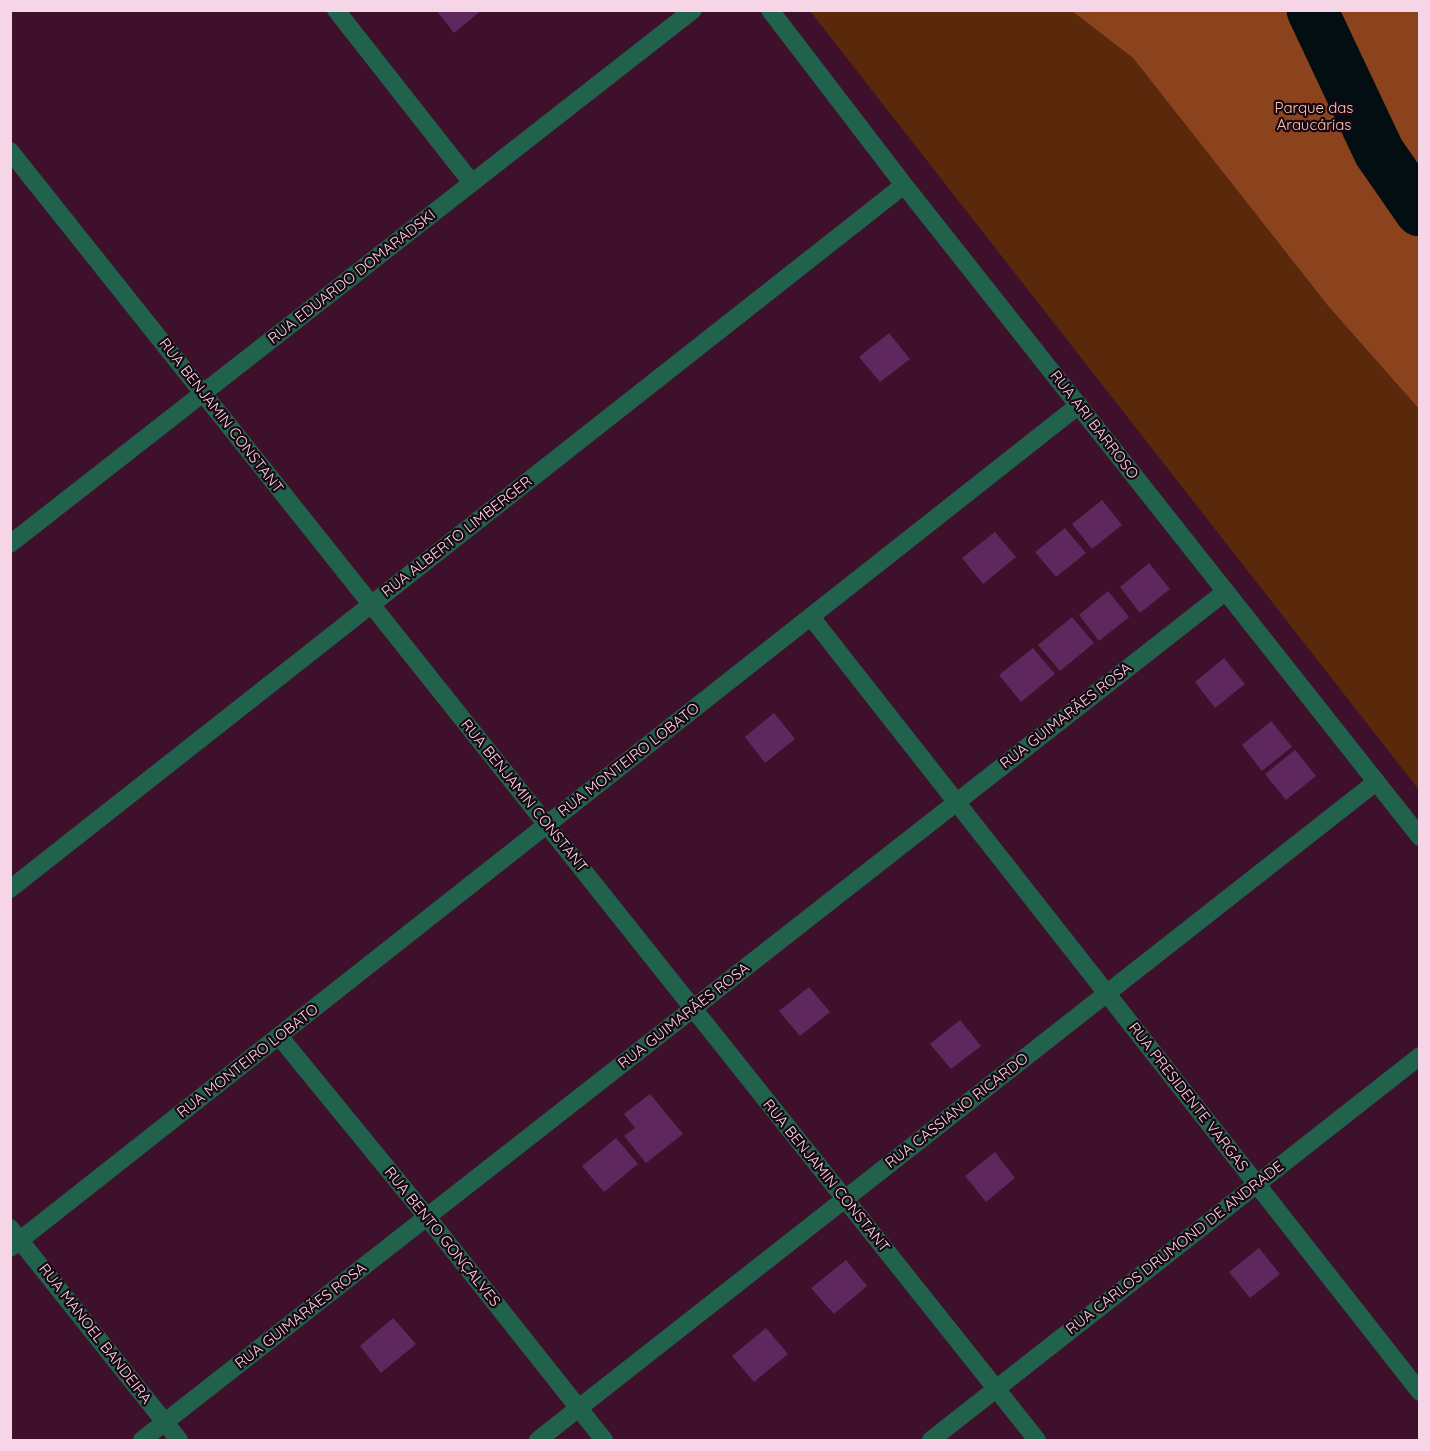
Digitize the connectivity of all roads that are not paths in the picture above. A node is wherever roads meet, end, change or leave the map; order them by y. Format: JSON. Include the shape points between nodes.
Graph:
{"nodes":[{"id":1,"x":336,"y":10,"type":"edge"},
{"id":2,"x":693,"y":10,"type":"edge"},
{"id":3,"x":770,"y":10,"type":"edge"},
{"id":4,"x":10,"y":151,"type":"edge"},
{"id":5,"x":472,"y":183,"type":"junction"},
{"id":6,"x":904,"y":185,"type":"junction"},
{"id":7,"x":204,"y":394,"type":"junction"},
{"id":8,"x":1078,"y":405,"type":"junction"},
{"id":9,"x":10,"y":544,"type":"edge"},
{"id":10,"x":1225,"y":592,"type":"junction"},
{"id":11,"x":371,"y":605,"type":"junction"},
{"id":12,"x":811,"y":617,"type":"junction"},
{"id":13,"x":1376,"y":782,"type":"junction"},
{"id":14,"x":956,"y":802,"type":"junction"},
{"id":15,"x":547,"y":825,"type":"junction"},
{"id":16,"x":1419,"y":837,"type":"edge"},
{"id":17,"x":10,"y":889,"type":"edge"},
{"id":18,"x":1107,"y":994,"type":"junction"},
{"id":19,"x":693,"y":1009,"type":"junction"},
{"id":20,"x":279,"y":1036,"type":"junction"},
{"id":21,"x":1419,"y":1056,"type":"edge"},
{"id":22,"x":1257,"y":1184,"type":"junction"},
{"id":23,"x":845,"y":1199,"type":"junction"},
{"id":24,"x":427,"y":1217,"type":"junction"},
{"id":25,"x":14,"y":1239,"type":"edge"},
{"id":26,"x":996,"y":1389,"type":"junction"},
{"id":27,"x":1419,"y":1392,"type":"edge"},
{"id":28,"x":579,"y":1409,"type":"junction"},
{"id":29,"x":165,"y":1423,"type":"junction"},
{"id":30,"x":142,"y":1440,"type":"edge"},
{"id":31,"x":179,"y":1440,"type":"edge"},
{"id":32,"x":538,"y":1440,"type":"edge"},
{"id":33,"x":604,"y":1440,"type":"edge"},
{"id":34,"x":931,"y":1440,"type":"edge"},
{"id":35,"x":1037,"y":1440,"type":"edge"}],
"edges":[{"from":1,"to":5,"type":"street"},
{"from":2,"to":5,"type":"street","name":"RUA EDUARDO DOMARADSKI"},
{"from":3,"to":6,"type":"street","name":"RUA ARI BARROSO"},
{"from":4,"to":7,"type":"street","name":"RUA BENJAMIN CONSTANT"},
{"from":5,"to":7,"type":"street","name":"RUA EDUARDO DOMARADSKI"},
{"from":6,"to":8,"type":"street","name":"RUA ARI BARROSO"},
{"from":6,"to":11,"type":"street","name":"RUA ALBERTO LIMBERGER"},
{"from":7,"to":9,"type":"street","name":"RUA EDUARDO DOMARADSKI"},
{"from":7,"to":11,"type":"street","name":"RUA BENJAMIN CONSTANT"},
{"from":8,"to":10,"type":"street","name":"RUA ARI BARROSO"},
{"from":8,"to":12,"type":"street","name":"RUA MONTEIRO LOBATO"},
{"from":10,"to":13,"type":"street","name":"RUA ARI BARROSO"},
{"from":10,"to":14,"type":"street","name":"RUA GUIMARÃES ROSA"},
{"from":11,"to":15,"type":"street","name":"RUA BENJAMIN CONSTANT"},
{"from":11,"to":17,"type":"street","name":"RUA ALBERTO LIMBERGER"},
{"from":12,"to":14,"type":"street","name":"RUA PRESIDENTE VARGAS"},
{"from":12,"to":15,"type":"street","name":"RUA MONTEIRO LOBATO"},
{"from":13,"to":16,"type":"street","name":"RUA ARI BARROSO"},
{"from":13,"to":18,"type":"street","name":"RUA CASSIANO RICARDO"},
{"from":14,"to":18,"type":"street","name":"RUA PRESIDENTE VARGAS"},
{"from":14,"to":19,"type":"street","name":"RUA GUIMARÃES ROSA"},
{"from":15,"to":19,"type":"street","name":"RUA BENJAMIN CONSTANT"},
{"from":15,"to":20,"type":"street","name":"RUA MONTEIRO LOBATO"},
{"from":18,"to":22,"type":"street","name":"RUA PRESIDENTE VARGAS"},
{"from":18,"to":23,"type":"street","name":"RUA CASSIANO RICARDO"},
{"from":19,"to":23,"type":"street","name":"RUA BENJAMIN CONSTANT"},
{"from":19,"to":24,"type":"street","name":"RUA GUIMARÃES ROSA"},
{"from":20,"to":24,"type":"street","name":"RUA BENTO GONÇALVES"},
{"from":20,"to":25,"type":"street","name":"RUA MONTEIRO LOBATO"},
{"from":21,"to":22,"type":"street","name":"RUA CARLOS DRUMOND DE ANDRADE"},
{"from":22,"to":26,"type":"street","name":"RUA CARLOS DRUMOND DE ANDRADE"},
{"from":22,"to":27,"type":"street","name":"RUA PRESIDENTE VARGAS"},
{"from":23,"to":26,"type":"street","name":"RUA BENJAMIN CONSTANT"},
{"from":23,"to":28,"type":"street","name":"RUA CASSIANO RICARDO"},
{"from":24,"to":28,"type":"street","name":"RUA BENTO GONÇALVES"},
{"from":24,"to":29,"type":"street","name":"RUA GUIMARÃES ROSA"},
{"from":25,"to":29,"type":"street","name":"RUA MANOEL BANDEIRA"},
{"from":26,"to":34,"type":"street","name":"RUA CARLOS DRUMOND DE ANDRADE"},
{"from":26,"to":35,"type":"street","name":"RUA BENJAMIN CONSTANT"},
{"from":28,"to":32,"type":"street","name":"RUA CASSIANO RICARDO"},
{"from":28,"to":33,"type":"street","name":"RUA BENTO GONÇALVES"},
{"from":29,"to":30,"type":"street","name":"RUA GUIMARÃES ROSA"},
{"from":29,"to":31,"type":"street","name":"RUA MANOEL BANDEIRA"}]}
